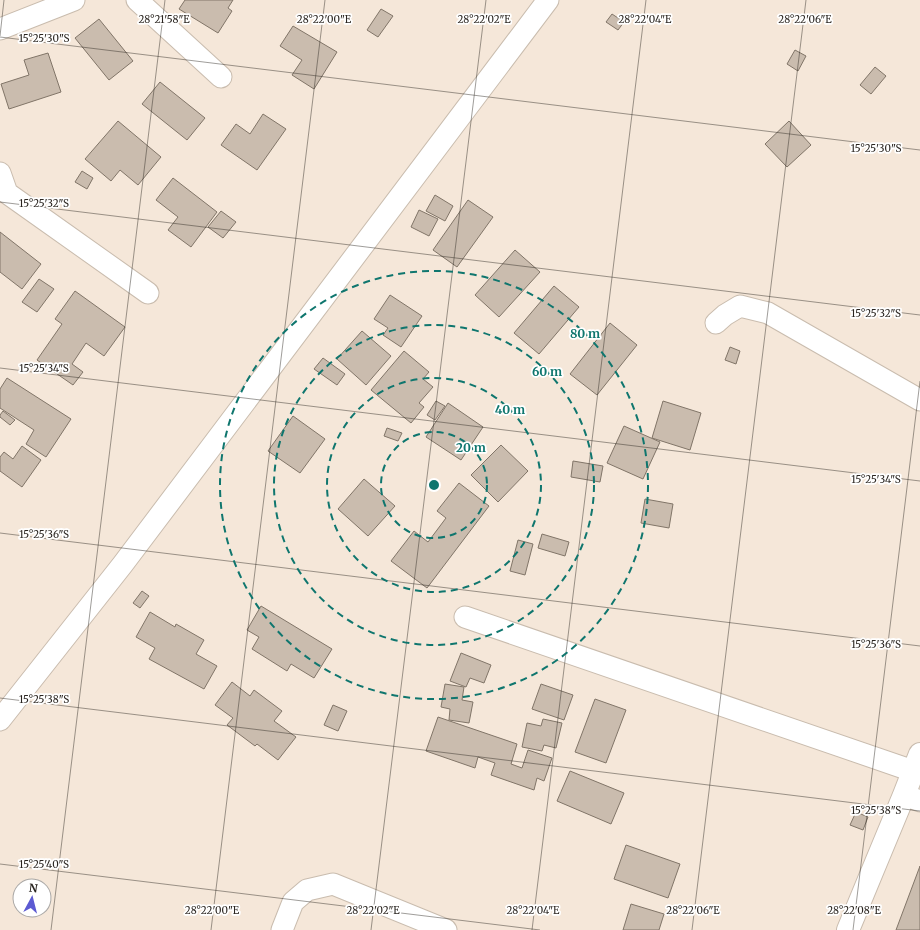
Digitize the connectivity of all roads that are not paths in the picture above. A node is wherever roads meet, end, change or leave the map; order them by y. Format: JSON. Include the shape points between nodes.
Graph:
{"nodes":[{"id":1,"x":74,"y":0,"type":"edge"},
{"id":2,"x":138,"y":0,"type":"edge"},
{"id":3,"x":548,"y":0,"type":"edge"},
{"id":4,"x":0,"y":29,"type":"edge"},
{"id":5,"x":222,"y":77,"type":"dead end"},
{"id":6,"x":0,"y":173,"type":"edge"},
{"id":7,"x":148,"y":293,"type":"dead end"},
{"id":8,"x":716,"y":323,"type":"dead end"},
{"id":9,"x":920,"y":400,"type":"edge"},
{"id":10,"x":465,"y":617,"type":"dead end"},
{"id":11,"x":0,"y":720,"type":"edge"},
{"id":12,"x":917,"y":763,"type":"edge"},
{"id":13,"x":912,"y":798,"type":"edge"},
{"id":14,"x":282,"y":930,"type":"edge"},
{"id":15,"x":446,"y":930,"type":"edge"},
{"id":16,"x":848,"y":930,"type":"edge"}],
"edges":[{"from":1,"to":4,"type":"street"},
{"from":2,"to":5,"type":"street"},
{"from":3,"to":11,"type":"street","via":[[123,564]]},
{"from":6,"to":7,"type":"street","via":[[7,193]]},
{"from":8,"to":9,"type":"street","via":[[740,306],[768,313]]},
{"from":10,"to":12,"type":"street"},
{"from":12,"to":13,"type":"street"},
{"from":13,"to":16,"type":"street"},
{"from":14,"to":15,"type":"street","via":[[293,902],[307,890],[333,884]]}]}
